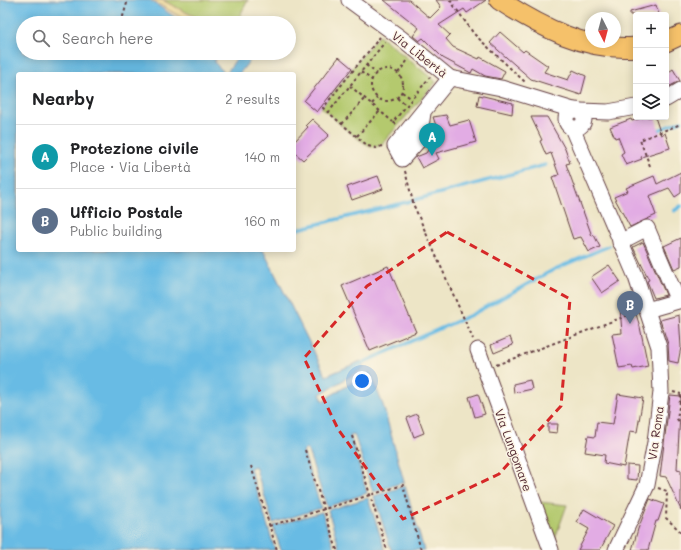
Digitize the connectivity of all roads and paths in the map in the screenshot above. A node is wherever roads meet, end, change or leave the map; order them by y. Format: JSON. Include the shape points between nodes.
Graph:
{"nodes":[{"id":1,"x":128,"y":0,"type":"edge"},
{"id":2,"x":349,"y":0,"type":"edge"},
{"id":3,"x":450,"y":0,"type":"edge"},
{"id":4,"x":499,"y":0,"type":"edge"},
{"id":5,"x":123,"y":16,"type":"edge"},
{"id":6,"x":681,"y":35,"type":"edge"},
{"id":7,"x":381,"y":37,"type":"dead end"},
{"id":8,"x":386,"y":41,"type":"dead end"},
{"id":9,"x":669,"y":41,"type":"edge"},
{"id":10,"x":633,"y":48,"type":"edge"},
{"id":11,"x":409,"y":59,"type":"dead end"},
{"id":12,"x":358,"y":64,"type":"junction"},
{"id":13,"x":366,"y":65,"type":"junction"},
{"id":14,"x":364,"y":69,"type":"junction"},
{"id":15,"x":361,"y":72,"type":"junction"},
{"id":16,"x":398,"y":73,"type":"junction"},
{"id":17,"x":376,"y":74,"type":"junction"},
{"id":18,"x":450,"y":78,"type":"junction"},
{"id":19,"x":372,"y":80,"type":"junction"},
{"id":20,"x":527,"y":83,"type":"dead end"},
{"id":21,"x":350,"y":86,"type":"junction"},
{"id":22,"x":681,"y":90,"type":"edge"},
{"id":23,"x":402,"y":92,"type":"junction"},
{"id":24,"x":669,"y":97,"type":"edge"},
{"id":25,"x":365,"y":98,"type":"junction"},
{"id":26,"x":377,"y":98,"type":"junction"},
{"id":27,"x":397,"y":98,"type":"junction"},
{"id":28,"x":412,"y":99,"type":"dead end"},
{"id":29,"x":372,"y":104,"type":"junction"},
{"id":30,"x":407,"y":106,"type":"dead end"},
{"id":31,"x":633,"y":108,"type":"edge"},
{"id":32,"x":380,"y":111,"type":"junction"},
{"id":33,"x":328,"y":112,"type":"junction"},
{"id":34,"x":393,"y":122,"type":"dead end"},
{"id":35,"x":576,"y":122,"type":"junction"},
{"id":36,"x":342,"y":124,"type":"junction"},
{"id":37,"x":681,"y":124,"type":"edge"},
{"id":38,"x":356,"y":136,"type":"junction"},
{"id":39,"x":383,"y":145,"type":"dead end"},
{"id":40,"x":402,"y":159,"type":"joint"},
{"id":41,"x":650,"y":166,"type":"dead end"},
{"id":42,"x":620,"y":242,"type":"junction"},
{"id":43,"x":647,"y":310,"type":"junction"},
{"id":44,"x":478,"y":350,"type":"joint"},
{"id":45,"x":485,"y":370,"type":"junction"},
{"id":46,"x":681,"y":395,"type":"edge"},
{"id":47,"x":681,"y":424,"type":"edge"},
{"id":48,"x":352,"y":436,"type":"dead end"},
{"id":49,"x":305,"y":450,"type":"dead end"},
{"id":50,"x":252,"y":466,"type":"dead end"},
{"id":51,"x":647,"y":485,"type":"junction"},
{"id":52,"x":370,"y":495,"type":"junction"},
{"id":53,"x":324,"y":509,"type":"junction"},
{"id":54,"x":269,"y":526,"type":"junction"},
{"id":55,"x":681,"y":532,"type":"edge"},
{"id":56,"x":277,"y":550,"type":"edge"},
{"id":57,"x":337,"y":550,"type":"edge"},
{"id":58,"x":387,"y":550,"type":"edge"},
{"id":59,"x":421,"y":550,"type":"edge"},
{"id":60,"x":551,"y":550,"type":"edge"},
{"id":61,"x":616,"y":550,"type":"edge"}],
"edges":[{"from":1,"to":5,"type":"path"},
{"from":2,"to":18,"type":"street","name":"Via Libertà"},
{"from":3,"to":20,"type":"path","via":[[474,34]]},
{"from":4,"to":10,"type":"main road","via":[[517,12],[578,40],[595,45]]},
{"from":6,"to":9,"type":"main road"},
{"from":7,"to":12,"type":"path"},
{"from":8,"to":13,"type":"path"},
{"from":11,"to":16,"type":"path"},
{"from":12,"to":14,"type":"path"},
{"from":12,"to":33,"type":"path","via":[[323,108]]},
{"from":13,"to":14,"type":"path"},
{"from":13,"to":17,"type":"path"},
{"from":14,"to":15,"type":"path"},
{"from":15,"to":19,"type":"path"},
{"from":15,"to":21,"type":"path"},
{"from":16,"to":17,"type":"path","via":[[387,69]]},
{"from":16,"to":23,"type":"path","via":[[403,81]]},
{"from":17,"to":19,"type":"path"},
{"from":18,"to":35,"type":"street","name":"Via Libertà","via":[[546,101]]},
{"from":18,"to":40,"type":"street","via":[[395,146]]},
{"from":19,"to":26,"type":"path","via":[[372,88]]},
{"from":21,"to":25,"type":"path"},
{"from":21,"to":33,"type":"path"},
{"from":22,"to":24,"type":"street"},
{"from":23,"to":27,"type":"path"},
{"from":23,"to":28,"type":"path"},
{"from":25,"to":29,"type":"path"},
{"from":25,"to":36,"type":"path"},
{"from":26,"to":27,"type":"path","via":[[389,101]]},
{"from":26,"to":29,"type":"path"},
{"from":27,"to":30,"type":"path"},
{"from":29,"to":32,"type":"path"},
{"from":31,"to":35,"type":"street"},
{"from":32,"to":34,"type":"path"},
{"from":32,"to":38,"type":"path"},
{"from":33,"to":36,"type":"path"},
{"from":35,"to":42,"type":"street","name":"Via Roma"},
{"from":36,"to":38,"type":"path"},
{"from":37,"to":41,"type":"path","via":[[640,140]]},
{"from":38,"to":39,"type":"path","via":[[372,148]]},
{"from":40,"to":44,"type":"path","via":[[414,206]]},
{"from":42,"to":43,"type":"street","name":"Via Roma"},
{"from":42,"to":43,"type":"street","via":[[647,228],[678,302]]},
{"from":43,"to":45,"type":"path","via":[[638,311]]},
{"from":43,"to":51,"type":"street","name":"Via Roma","via":[[659,347],[661,392]]},
{"from":44,"to":45,"type":"street","name":"Via Lungomare"},
{"from":45,"to":60,"type":"street","name":"Via Lungomare"},
{"from":46,"to":47,"type":"path","via":[[677,419]]},
{"from":48,"to":52,"type":"path"},
{"from":49,"to":53,"type":"path"},
{"from":50,"to":54,"type":"path"},
{"from":51,"to":55,"type":"path","via":[[667,492],[666,518]]},
{"from":51,"to":61,"type":"street","name":"Via Roma"},
{"from":52,"to":53,"type":"path"},
{"from":52,"to":58,"type":"path"},
{"from":52,"to":59,"type":"path","via":[[403,485]]},
{"from":53,"to":54,"type":"path"},
{"from":53,"to":57,"type":"path"},
{"from":54,"to":56,"type":"path"}]}
